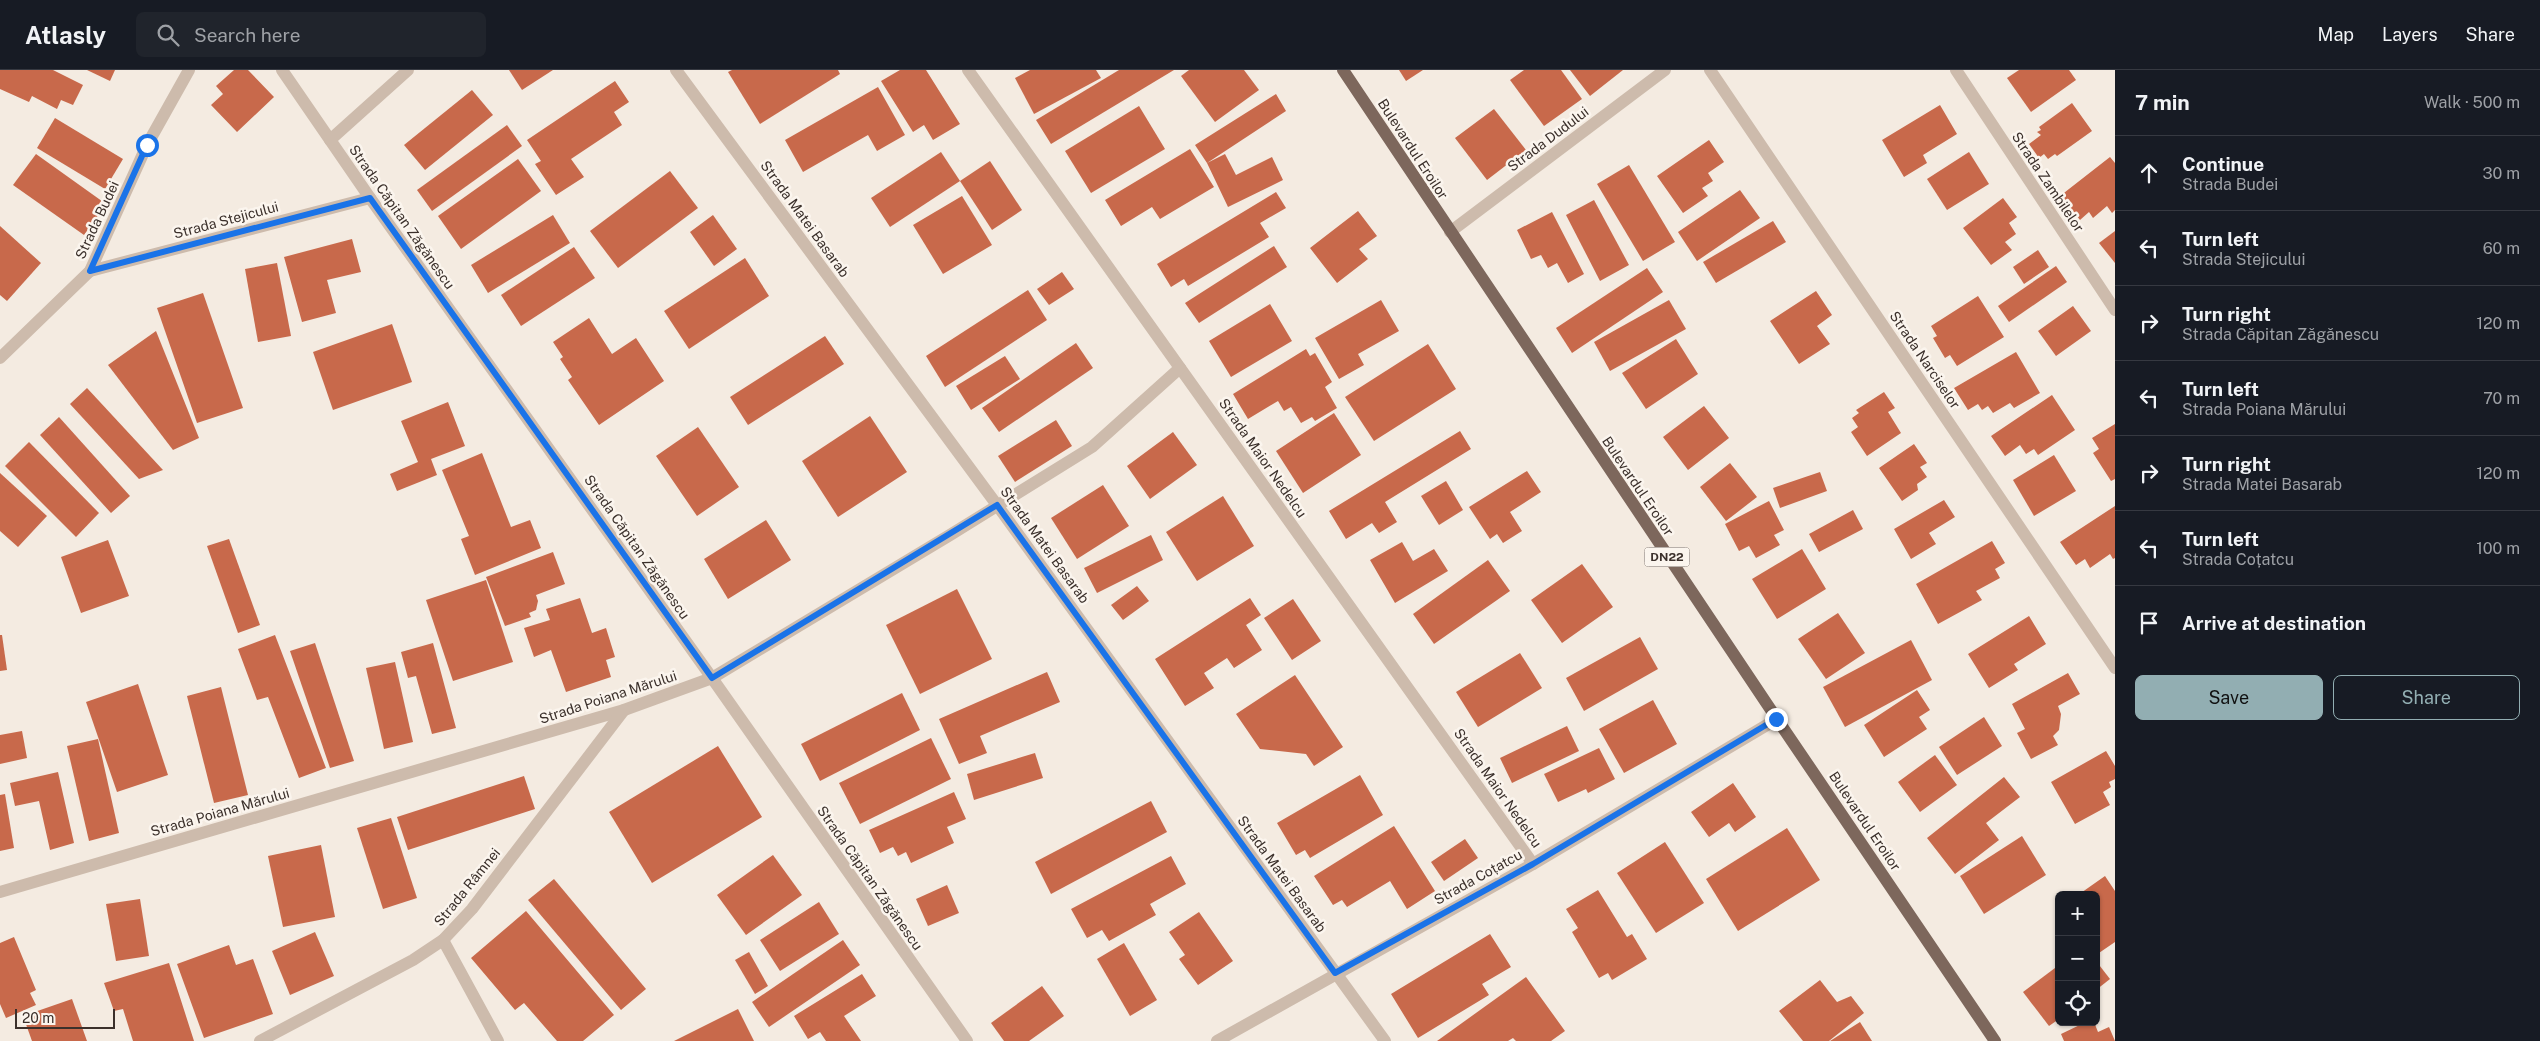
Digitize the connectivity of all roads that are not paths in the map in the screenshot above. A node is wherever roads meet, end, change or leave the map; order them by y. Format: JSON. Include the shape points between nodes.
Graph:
{"nodes":[{"id":1,"x":189,"y":70,"type":"edge"},
{"id":2,"x":282,"y":70,"type":"edge"},
{"id":3,"x":408,"y":70,"type":"edge"},
{"id":4,"x":676,"y":70,"type":"edge"},
{"id":5,"x":968,"y":70,"type":"edge"},
{"id":6,"x":1342,"y":70,"type":"edge"},
{"id":7,"x":1665,"y":70,"type":"edge"},
{"id":8,"x":1710,"y":70,"type":"edge"},
{"id":9,"x":1956,"y":70,"type":"edge"},
{"id":10,"x":330,"y":140,"type":"junction"},
{"id":11,"x":370,"y":198,"type":"junction"},
{"id":12,"x":1450,"y":232,"type":"junction"},
{"id":13,"x":90,"y":271,"type":"junction"},
{"id":14,"x":2115,"y":310,"type":"edge"},
{"id":15,"x":0,"y":358,"type":"edge"},
{"id":16,"x":1180,"y":368,"type":"junction"},
{"id":17,"x":997,"y":505,"type":"junction"},
{"id":18,"x":2115,"y":668,"type":"edge"},
{"id":19,"x":712,"y":678,"type":"junction"},
{"id":20,"x":624,"y":710,"type":"junction"},
{"id":21,"x":1776,"y":719,"type":"junction"},
{"id":22,"x":1533,"y":864,"type":"junction"},
{"id":23,"x":0,"y":892,"type":"edge"},
{"id":24,"x":443,"y":940,"type":"junction"},
{"id":25,"x":1335,"y":973,"type":"junction"},
{"id":26,"x":260,"y":1041,"type":"edge"},
{"id":27,"x":498,"y":1041,"type":"edge"},
{"id":28,"x":967,"y":1041,"type":"edge"},
{"id":29,"x":1217,"y":1041,"type":"edge"},
{"id":30,"x":1385,"y":1041,"type":"edge"},
{"id":31,"x":1995,"y":1041,"type":"edge"}],
"edges":[{"from":1,"to":13,"type":"street","name":"Strada Budei","via":[[147,145]]},
{"from":2,"to":10,"type":"street","name":"Strada Căpitan Zăgănescu"},
{"from":3,"to":10,"type":"street"},
{"from":4,"to":17,"type":"street","name":"Strada Matei Basarab"},
{"from":5,"to":16,"type":"street","name":"Strada Maior Nedelcu"},
{"from":6,"to":12,"type":"main road","name":"Bulevardul Eroilor","number":"DN22"},
{"from":7,"to":12,"type":"street","name":"Strada Dudului"},
{"from":8,"to":18,"type":"street","name":"Strada Narciselor"},
{"from":9,"to":14,"type":"street","name":"Strada Zambilelor"},
{"from":10,"to":11,"type":"street","name":"Strada Căpitan Zăgănescu"},
{"from":11,"to":13,"type":"street","name":"Strada Stejicului"},
{"from":11,"to":19,"type":"street","name":"Strada Căpitan Zăgănescu"},
{"from":12,"to":21,"type":"main road","name":"Bulevardul Eroilor","number":"DN22"},
{"from":13,"to":15,"type":"street","name":"Strada Budei"},
{"from":16,"to":17,"type":"street","name":"Strada Poiana Mărului","via":[[1092,447]]},
{"from":16,"to":22,"type":"street","name":"Strada Maior Nedelcu"},
{"from":17,"to":19,"type":"street","name":"Strada Poiana Mărului"},
{"from":17,"to":25,"type":"street","name":"Strada Matei Basarab"},
{"from":19,"to":20,"type":"street","name":"Strada Poiana Mărului"},
{"from":19,"to":28,"type":"street","name":"Strada Căpitan Zăgănescu"},
{"from":20,"to":23,"type":"street","name":"Strada Poiana Mărului"},
{"from":20,"to":24,"type":"street","name":"Strada Râmnei","via":[[472,909]]},
{"from":21,"to":22,"type":"street","name":"Strada Coțatcu"},
{"from":21,"to":31,"type":"main road","name":"Bulevardul Eroilor","number":"DN22"},
{"from":22,"to":25,"type":"street","name":"Strada Coțatcu"},
{"from":24,"to":26,"type":"street","name":"Strada Râmnei","via":[[413,960]]},
{"from":24,"to":27,"type":"street"},
{"from":25,"to":29,"type":"street","name":"Strada Coțatcu"},
{"from":25,"to":30,"type":"street","name":"Strada Matei Basarab"}]}
